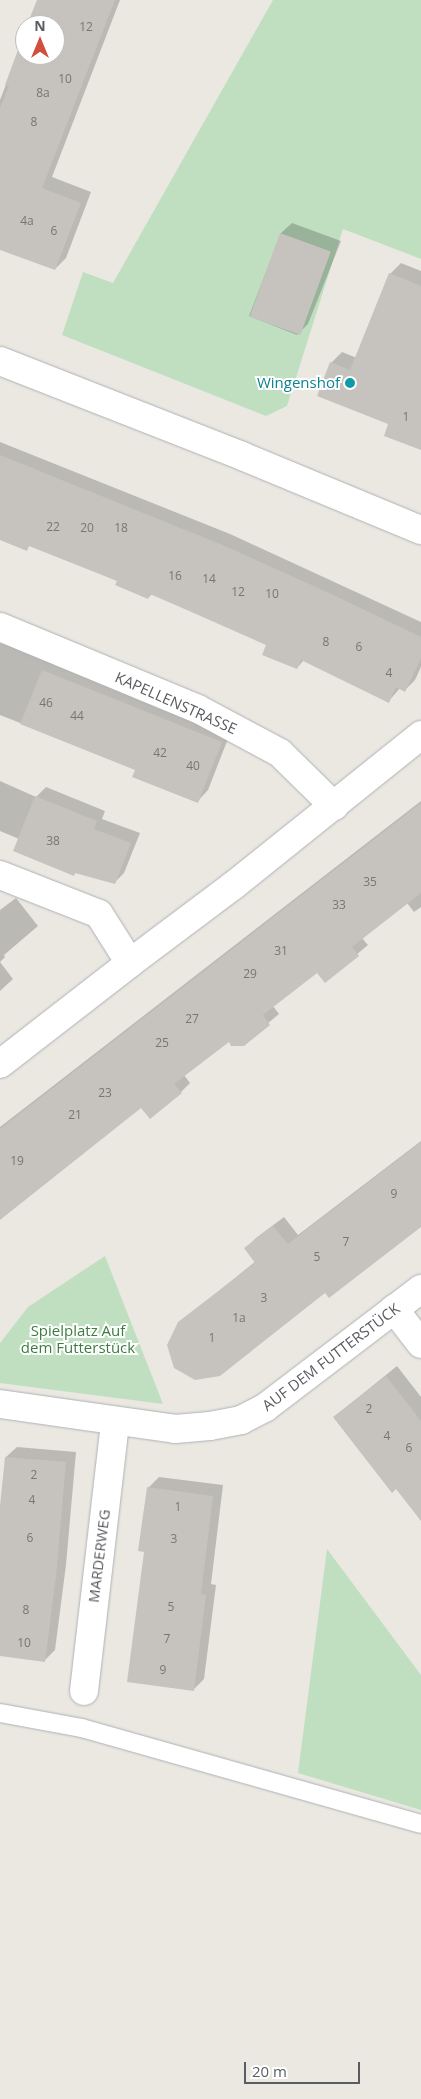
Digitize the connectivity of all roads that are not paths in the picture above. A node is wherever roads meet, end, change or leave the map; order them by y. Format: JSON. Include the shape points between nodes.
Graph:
{"nodes":[{"id":1,"x":0,"y":361,"type":"edge"},
{"id":2,"x":421,"y":530,"type":"edge"},
{"id":3,"x":0,"y":627,"type":"edge"},
{"id":4,"x":421,"y":735,"type":"edge"},
{"id":5,"x":334,"y":806,"type":"junction"},
{"id":6,"x":0,"y":875,"type":"edge"},
{"id":7,"x":130,"y":963,"type":"junction"},
{"id":8,"x":0,"y":1064,"type":"edge"},
{"id":9,"x":421,"y":1289,"type":"edge"},
{"id":10,"x":394,"y":1310,"type":"junction"},
{"id":11,"x":421,"y":1344,"type":"edge"},
{"id":12,"x":0,"y":1404,"type":"edge"},
{"id":13,"x":115,"y":1422,"type":"junction"},
{"id":14,"x":84,"y":1691,"type":"dead end"},
{"id":15,"x":0,"y":1713,"type":"edge"},
{"id":16,"x":421,"y":1824,"type":"edge"}],
"edges":[{"from":1,"to":2,"type":"street"},
{"from":3,"to":5,"type":"street","name":"KAPELLENSTRASSE","via":[[198,709],[280,753]]},
{"from":4,"to":5,"type":"street"},
{"from":5,"to":7,"type":"street"},
{"from":6,"to":7,"type":"street","via":[[99,914]]},
{"from":7,"to":8,"type":"street"},
{"from":9,"to":10,"type":"street","name":"AUF DEM FUTTERSTÜCK"},
{"from":10,"to":11,"type":"street"},
{"from":10,"to":13,"type":"street","name":"AUF DEM FUTTERSTÜCK","via":[[266,1407],[241,1420],[175,1429]]},
{"from":12,"to":13,"type":"street","name":"AUF DEM FUTTERSTÜCK"},
{"from":13,"to":14,"type":"street","name":"MARDERWEG"},
{"from":15,"to":16,"type":"lane","via":[[82,1728]]}]}
